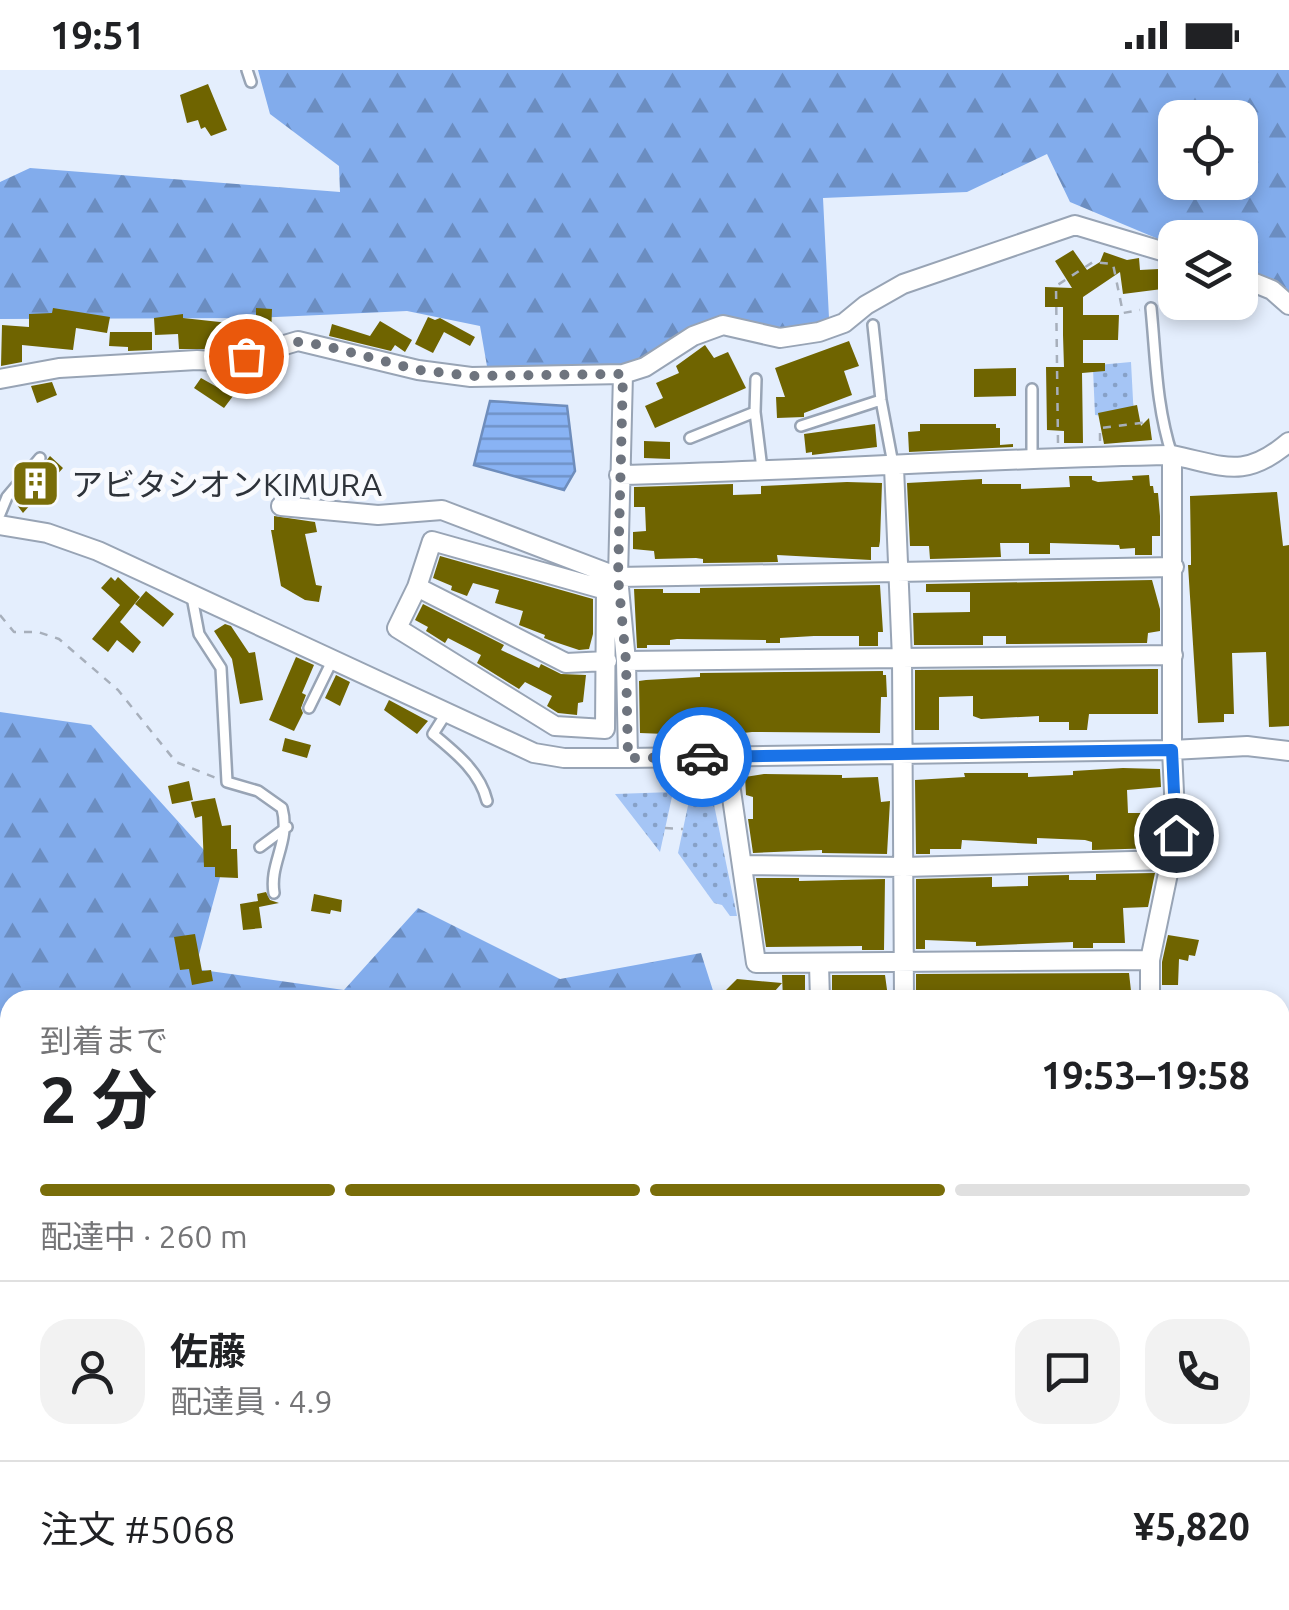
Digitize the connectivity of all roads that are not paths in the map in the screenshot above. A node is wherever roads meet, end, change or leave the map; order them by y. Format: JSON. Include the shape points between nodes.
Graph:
{"nodes":[{"id":1,"x":248,"y":70,"type":"edge"},
{"id":2,"x":251,"y":82,"type":"dead end"},
{"id":3,"x":1158,"y":250,"type":"edge"},
{"id":4,"x":1258,"y":284,"type":"edge"},
{"id":5,"x":1289,"y":305,"type":"edge"},
{"id":6,"x":1151,"y":308,"type":"road end"},
{"id":7,"x":874,"y":325,"type":"dead end"},
{"id":8,"x":623,"y":374,"type":"junction"},
{"id":9,"x":0,"y":379,"type":"edge"},
{"id":10,"x":756,"y":379,"type":"dead end"},
{"id":11,"x":1032,"y":389,"type":"dead end"},
{"id":12,"x":881,"y":400,"type":"junction"},
{"id":13,"x":755,"y":412,"type":"junction"},
{"id":14,"x":801,"y":426,"type":"dead end"},
{"id":15,"x":690,"y":438,"type":"dead end"},
{"id":16,"x":1289,"y":442,"type":"edge"},
{"id":17,"x":1172,"y":456,"type":"junction"},
{"id":18,"x":40,"y":458,"type":"dead end"},
{"id":19,"x":1032,"y":458,"type":"junction"},
{"id":20,"x":894,"y":467,"type":"junction"},
{"id":21,"x":762,"y":472,"type":"junction"},
{"id":22,"x":619,"y":475,"type":"junction"},
{"id":23,"x":281,"y":506,"type":"dead end"},
{"id":24,"x":0,"y":514,"type":"edge"},
{"id":25,"x":0,"y":525,"type":"edge"},
{"id":26,"x":1174,"y":567,"type":"junction"},
{"id":27,"x":897,"y":572,"type":"junction"},
{"id":28,"x":614,"y":584,"type":"junction"},
{"id":29,"x":417,"y":587,"type":"junction"},
{"id":30,"x":191,"y":594,"type":"junction"},
{"id":31,"x":1173,"y":655,"type":"junction"},
{"id":32,"x":332,"y":658,"type":"junction"},
{"id":33,"x":902,"y":659,"type":"junction"},
{"id":34,"x":616,"y":661,"type":"junction"},
{"id":35,"x":310,"y":708,"type":"dead end"},
{"id":36,"x":447,"y":712,"type":"junction"},
{"id":37,"x":1172,"y":750,"type":"junction"},
{"id":38,"x":1289,"y":751,"type":"edge"},
{"id":39,"x":901,"y":755,"type":"junction"},
{"id":40,"x":726,"y":756,"type":"junction"},
{"id":41,"x":628,"y":758,"type":"junction"},
{"id":42,"x":488,"y":801,"type":"dead end"},
{"id":43,"x":287,"y":827,"type":"junction"},
{"id":44,"x":260,"y":847,"type":"dead end"},
{"id":45,"x":1171,"y":860,"type":"junction"},
{"id":46,"x":743,"y":864,"type":"junction"},
{"id":47,"x":904,"y":867,"type":"junction"},
{"id":48,"x":274,"y":893,"type":"dead end"},
{"id":49,"x":1150,"y":960,"type":"junction"},
{"id":50,"x":904,"y":962,"type":"junction"},
{"id":51,"x":819,"y":964,"type":"junction"},
{"id":52,"x":820,"y":990,"type":"edge"},
{"id":53,"x":904,"y":990,"type":"edge"},
{"id":54,"x":1150,"y":990,"type":"edge"}],
"edges":[{"from":1,"to":2,"type":"lane"},
{"from":3,"to":8,"type":"street","via":[[1074,225],[937,270],[819,332],[780,338],[723,325]]},
{"from":4,"to":5,"type":"street"},
{"from":6,"to":17,"type":"lane","via":[[1161,421]]},
{"from":7,"to":12,"type":"lane"},
{"from":8,"to":9,"type":"street","via":[[471,376],[298,342],[227,362],[59,368]]},
{"from":8,"to":22,"type":"street"},
{"from":10,"to":13,"type":"lane"},
{"from":11,"to":19,"type":"lane"},
{"from":12,"to":14,"type":"lane"},
{"from":12,"to":20,"type":"lane"},
{"from":13,"to":15,"type":"lane"},
{"from":13,"to":21,"type":"lane"},
{"from":16,"to":17,"type":"street","via":[[1267,461],[1238,469]]},
{"from":17,"to":19,"type":"street"},
{"from":17,"to":26,"type":"street"},
{"from":18,"to":24,"type":"lane"},
{"from":19,"to":20,"type":"street"},
{"from":20,"to":21,"type":"street"},
{"from":20,"to":27,"type":"street"},
{"from":21,"to":22,"type":"street"},
{"from":22,"to":28,"type":"street"},
{"from":23,"to":28,"type":"street","via":[[378,515],[442,510]]},
{"from":25,"to":30,"type":"street","via":[[98,551]]},
{"from":26,"to":27,"type":"street"},
{"from":26,"to":31,"type":"street"},
{"from":27,"to":28,"type":"street"},
{"from":27,"to":33,"type":"street"},
{"from":28,"to":29,"type":"street","via":[[432,542]]},
{"from":28,"to":34,"type":"street"},
{"from":29,"to":34,"type":"street","via":[[566,662]]},
{"from":29,"to":34,"type":"street","via":[[397,628],[555,726],[606,729]]},
{"from":30,"to":32,"type":"street"},
{"from":30,"to":43,"type":"lane","via":[[199,634],[221,668],[226,782],[270,798],[282,808]]},
{"from":31,"to":33,"type":"street"},
{"from":31,"to":37,"type":"street"},
{"from":32,"to":35,"type":"lane"},
{"from":32,"to":36,"type":"street"},
{"from":33,"to":34,"type":"street"},
{"from":33,"to":39,"type":"street"},
{"from":34,"to":41,"type":"street"},
{"from":36,"to":41,"type":"street","via":[[534,753]]},
{"from":36,"to":42,"type":"lane","via":[[433,734],[483,784]]},
{"from":37,"to":38,"type":"street"},
{"from":37,"to":39,"type":"street"},
{"from":37,"to":45,"type":"street"},
{"from":39,"to":40,"type":"street"},
{"from":39,"to":47,"type":"street"},
{"from":40,"to":41,"type":"street"},
{"from":40,"to":46,"type":"street"},
{"from":43,"to":44,"type":"lane"},
{"from":43,"to":48,"type":"lane"},
{"from":45,"to":47,"type":"street"},
{"from":45,"to":49,"type":"street"},
{"from":46,"to":47,"type":"street"},
{"from":46,"to":51,"type":"street","via":[[756,964]]},
{"from":47,"to":50,"type":"street"},
{"from":49,"to":50,"type":"street"},
{"from":49,"to":54,"type":"street"},
{"from":50,"to":51,"type":"street"},
{"from":50,"to":53,"type":"street"},
{"from":51,"to":52,"type":"street"}]}
